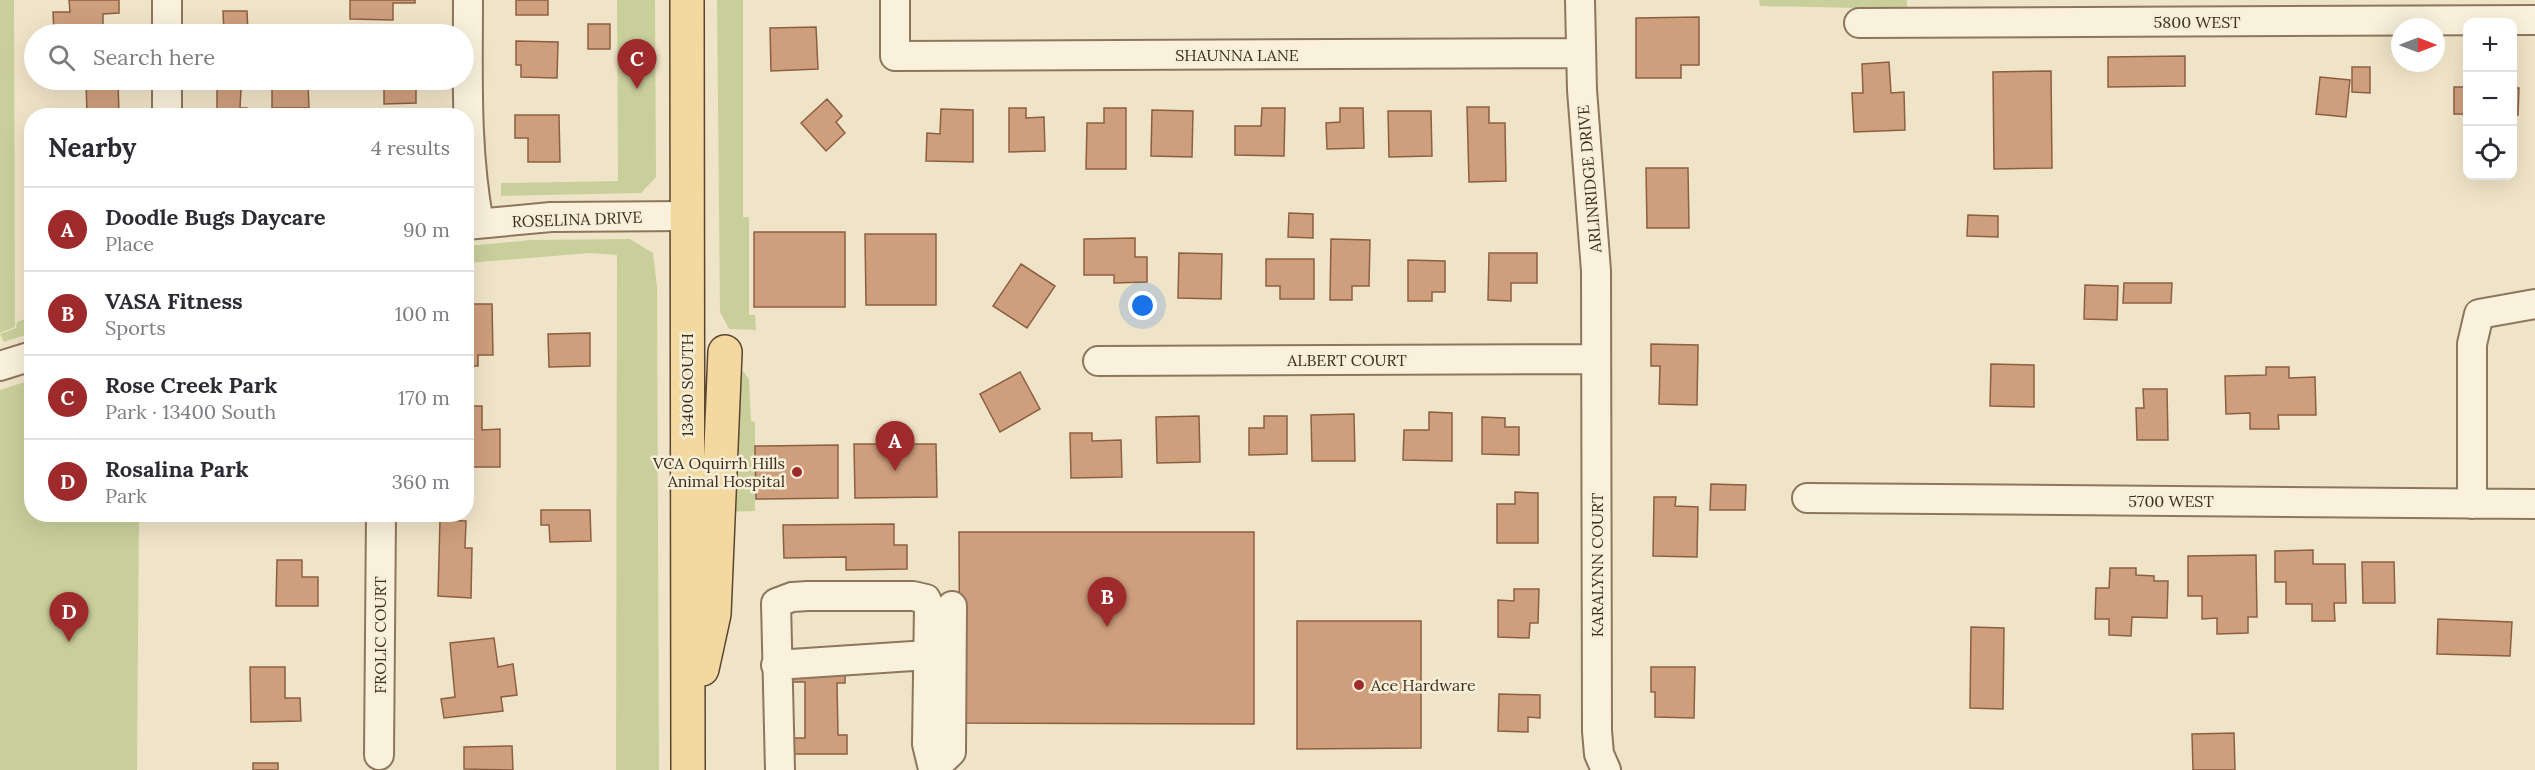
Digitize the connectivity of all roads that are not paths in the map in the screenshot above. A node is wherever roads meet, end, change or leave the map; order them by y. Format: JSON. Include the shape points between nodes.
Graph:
{"nodes":[{"id":1,"x":167,"y":0,"type":"edge"},
{"id":2,"x":468,"y":0,"type":"edge"},
{"id":3,"x":687,"y":0,"type":"edge"},
{"id":4,"x":895,"y":0,"type":"edge"},
{"id":5,"x":1580,"y":0,"type":"edge"},
{"id":6,"x":2493,"y":10,"type":"edge"},
{"id":7,"x":2535,"y":20,"type":"edge"},
{"id":8,"x":1859,"y":23,"type":"dead end"},
{"id":9,"x":167,"y":24,"type":"edge"},
{"id":10,"x":468,"y":24,"type":"edge"},
{"id":11,"x":1580,"y":53,"type":"junction"},
{"id":12,"x":167,"y":90,"type":"edge"},
{"id":13,"x":468,"y":90,"type":"edge"},
{"id":14,"x":167,"y":108,"type":"edge"},
{"id":15,"x":468,"y":108,"type":"edge"},
{"id":16,"x":687,"y":216,"type":"junction"},
{"id":17,"x":474,"y":224,"type":"edge"},
{"id":18,"x":2535,"y":304,"type":"edge"},
{"id":19,"x":725,"y":352,"type":"dead end"},
{"id":20,"x":24,"y":358,"type":"edge"},
{"id":21,"x":1596,"y":359,"type":"junction"},
{"id":22,"x":1098,"y":361,"type":"dead end"},
{"id":23,"x":0,"y":366,"type":"edge"},
{"id":24,"x":1807,"y":498,"type":"dead end"},
{"id":25,"x":2472,"y":504,"type":"junction"},
{"id":26,"x":2535,"y":504,"type":"edge"},
{"id":27,"x":381,"y":522,"type":"edge"},
{"id":28,"x":939,"y":603,"type":"junction"},
{"id":29,"x":928,"y":655,"type":"junction"},
{"id":30,"x":776,"y":665,"type":"junction"},
{"id":31,"x":688,"y":732,"type":"junction"},
{"id":32,"x":379,"y":755,"type":"dead end"},
{"id":33,"x":688,"y":770,"type":"edge"},
{"id":34,"x":780,"y":770,"type":"edge"},
{"id":35,"x":927,"y":770,"type":"edge"},
{"id":36,"x":1606,"y":770,"type":"edge"}],
"edges":[{"from":1,"to":9,"type":"street"},
{"from":2,"to":10,"type":"street"},
{"from":3,"to":16,"type":"main road","name":"13400 SOUTH"},
{"from":4,"to":11,"type":"street","name":"SHAUNNA LANE","via":[[895,56]]},
{"from":5,"to":11,"type":"street","name":"ARLINRIDGE DRIVE"},
{"from":6,"to":7,"type":"street","name":"5800 WEST"},
{"from":6,"to":8,"type":"street","name":"5800 WEST"},
{"from":11,"to":21,"type":"street","name":"ARLINRIDGE DRIVE","via":[[1594,236]]},
{"from":12,"to":14,"type":"street"},
{"from":13,"to":15,"type":"street"},
{"from":16,"to":17,"type":"street","name":"ROSELINA DRIVE","via":[[551,218]]},
{"from":16,"to":31,"type":"main road","name":"13400 SOUTH"},
{"from":18,"to":25,"type":"street","via":[[2479,314],[2472,344]]},
{"from":19,"to":31,"type":"main road","via":[[714,614]]},
{"from":20,"to":23,"type":"street"},
{"from":21,"to":22,"type":"street","name":"ALBERT COURT"},
{"from":21,"to":36,"type":"street","name":"KARALYNN COURT","via":[[1597,731],[1599,754]]},
{"from":24,"to":25,"type":"street","name":"5700 WEST"},
{"from":25,"to":26,"type":"street","name":"5700 WEST"},
{"from":27,"to":32,"type":"street","name":"FROLIC COURT"},
{"from":28,"to":29,"type":"street","via":[[929,606]]},
{"from":28,"to":30,"type":"street","via":[[913,596],[792,597],[776,603]]},
{"from":28,"to":35,"type":"street","via":[[951,753]]},
{"from":29,"to":30,"type":"street"},
{"from":29,"to":35,"type":"street"},
{"from":30,"to":34,"type":"street"},
{"from":31,"to":33,"type":"main road","name":"13400 SOUTH"}]}
